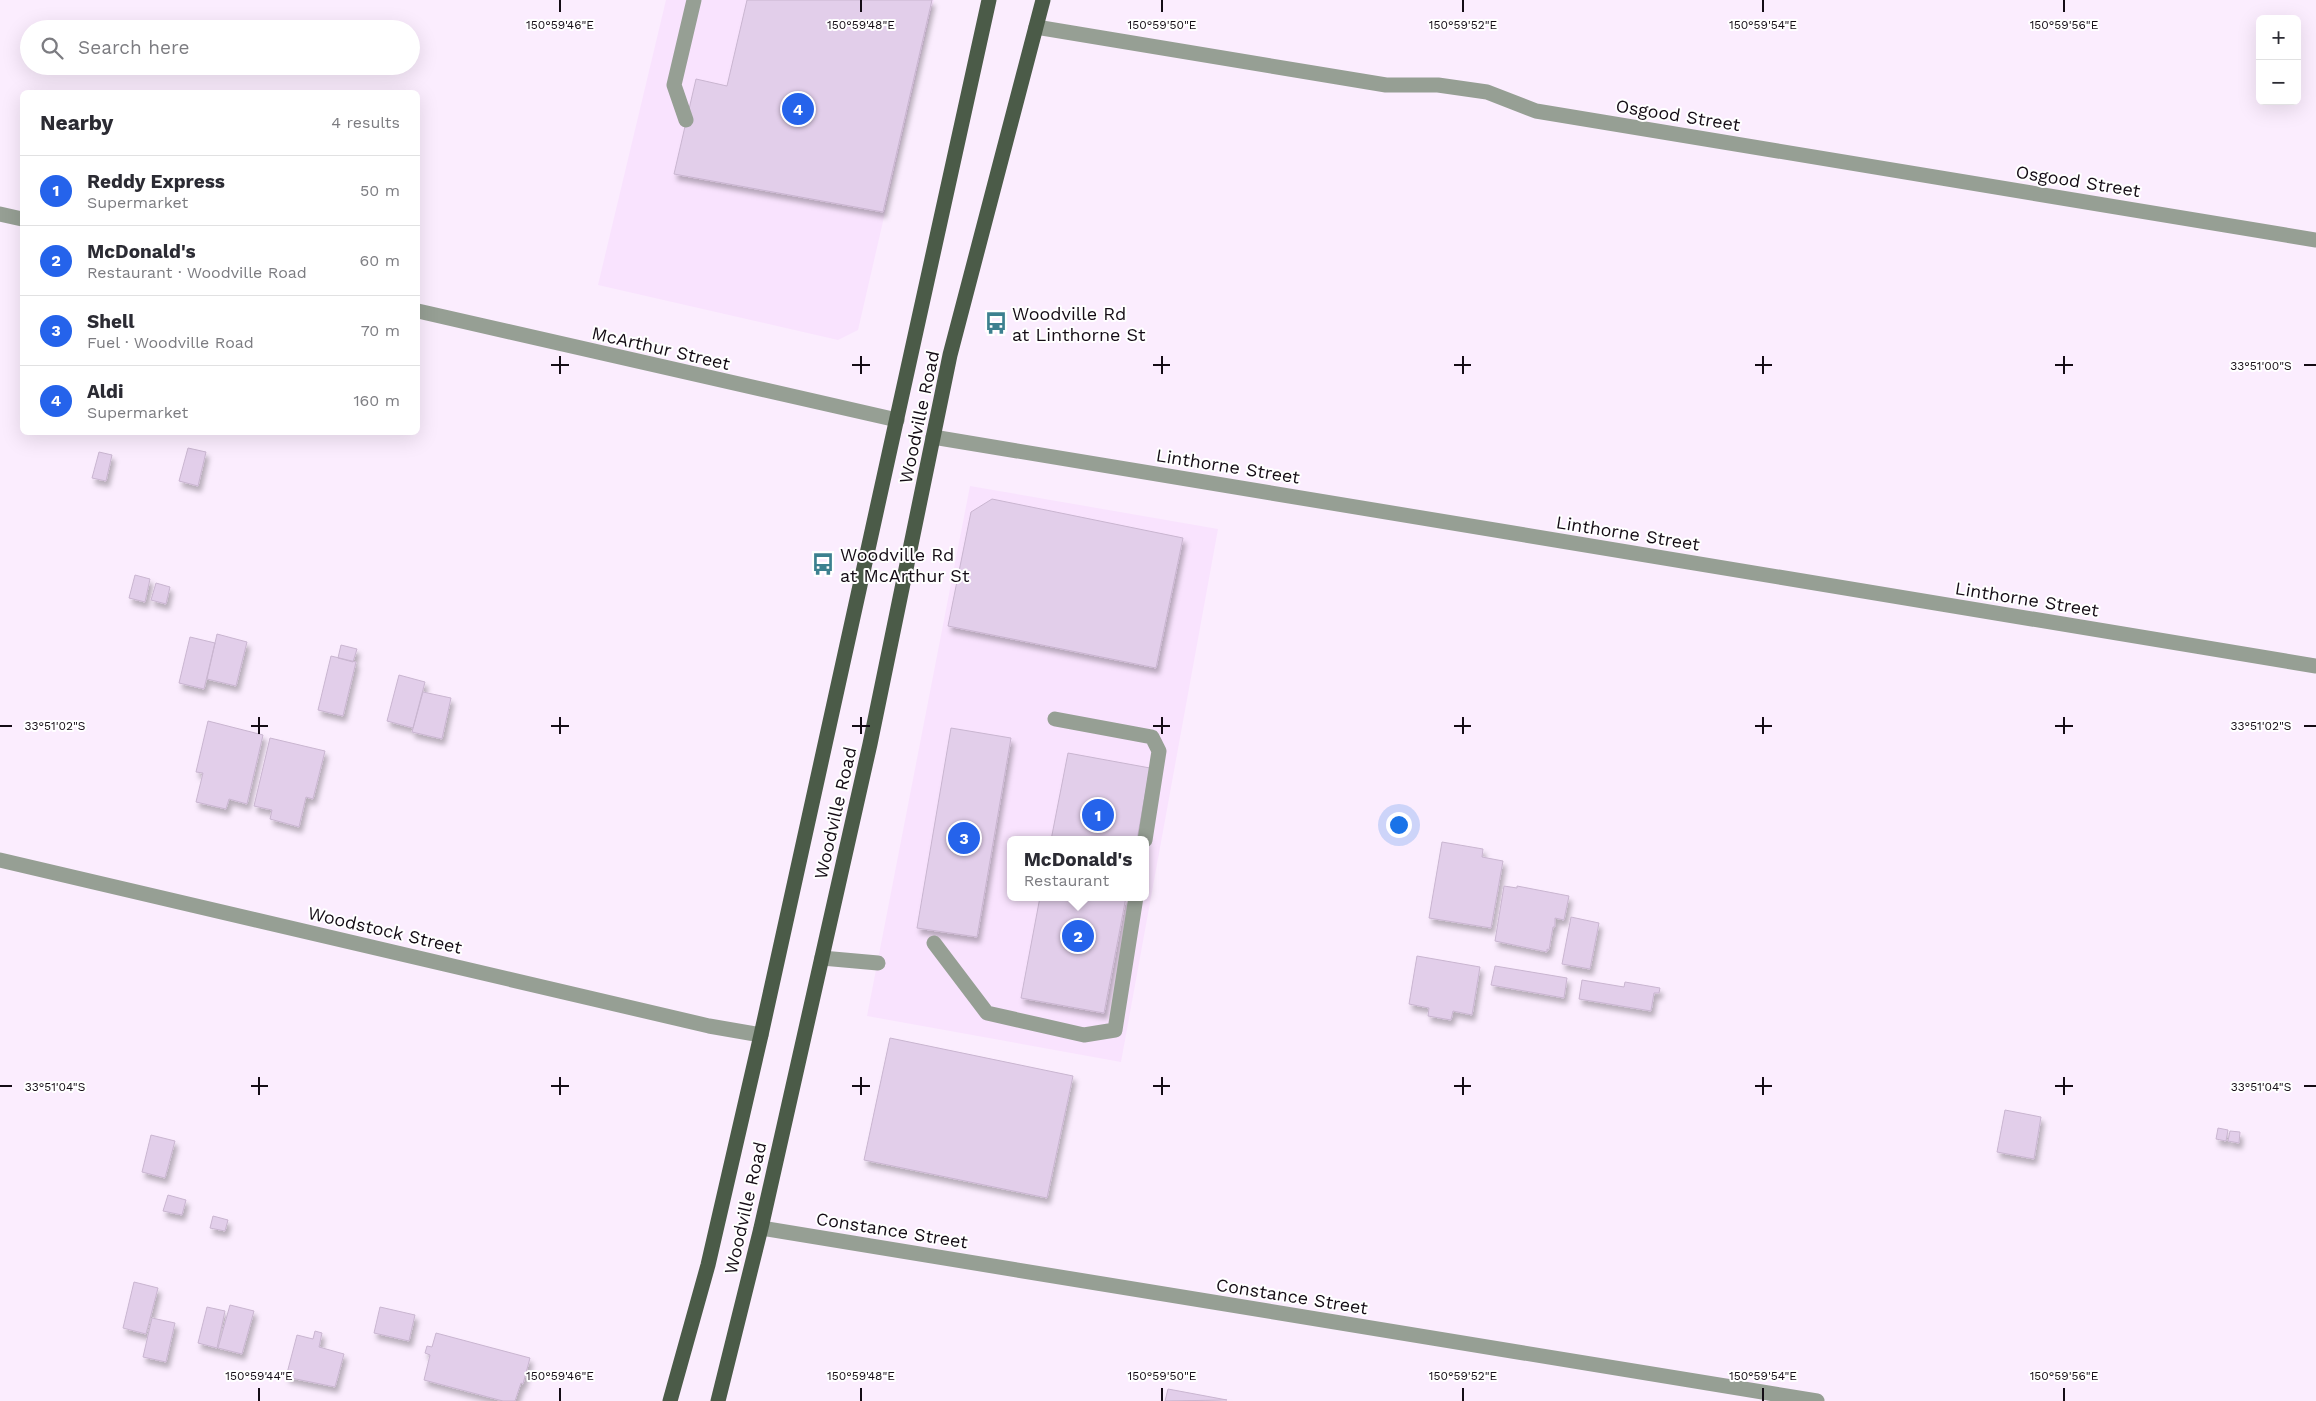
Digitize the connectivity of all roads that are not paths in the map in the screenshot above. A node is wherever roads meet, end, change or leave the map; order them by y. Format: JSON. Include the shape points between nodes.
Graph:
{"nodes":[{"id":1,"x":694,"y":0,"type":"edge"},
{"id":2,"x":989,"y":0,"type":"edge"},
{"id":3,"x":1043,"y":0,"type":"edge"},
{"id":4,"x":1036,"y":27,"type":"junction"},
{"id":5,"x":686,"y":120,"type":"dead end"},
{"id":6,"x":0,"y":214,"type":"edge"},
{"id":7,"x":20,"y":219,"type":"edge"},
{"id":8,"x":2316,"y":240,"type":"edge"},
{"id":9,"x":420,"y":311,"type":"edge"},
{"id":10,"x":897,"y":420,"type":"junction"},
{"id":11,"x":933,"y":436,"type":"junction"},
{"id":12,"x":2316,"y":666,"type":"edge"},
{"id":13,"x":1056,"y":719,"type":"dead end"},
{"id":14,"x":1146,"y":836,"type":"edge"},
{"id":15,"x":0,"y":860,"type":"edge"},
{"id":16,"x":1135,"y":901,"type":"edge"},
{"id":17,"x":934,"y":943,"type":"dead end"},
{"id":18,"x":822,"y":958,"type":"junction"},
{"id":19,"x":878,"y":963,"type":"dead end"},
{"id":20,"x":761,"y":1035,"type":"junction"},
{"id":21,"x":761,"y":1228,"type":"junction"},
{"id":22,"x":670,"y":1401,"type":"edge"},
{"id":23,"x":718,"y":1401,"type":"edge"},
{"id":24,"x":1817,"y":1401,"type":"edge"}],
"edges":[{"from":1,"to":5,"type":"street","via":[[674,85]]},
{"from":2,"to":10,"type":"main road","name":"Woodville Road"},
{"from":3,"to":4,"type":"main road","name":"Woodville Road"},
{"from":4,"to":8,"type":"street","name":"Osgood Street","via":[[1386,86],[1438,86],[1487,92],[1536,111]]},
{"from":4,"to":11,"type":"main road","name":"Woodville Road","via":[[950,355]]},
{"from":6,"to":7,"type":"street"},
{"from":9,"to":10,"type":"street","name":"McArthur Street"},
{"from":10,"to":20,"type":"main road","name":"Woodville Road"},
{"from":11,"to":12,"type":"street","name":"Linthorne Street"},
{"from":11,"to":18,"type":"main road","name":"Woodville Road"},
{"from":13,"to":14,"type":"street","via":[[1152,737],[1159,751]]},
{"from":15,"to":20,"type":"street","name":"Woodstock Street","via":[[709,1026]]},
{"from":16,"to":17,"type":"street","via":[[1114,1030],[1084,1035],[987,1013]]},
{"from":18,"to":19,"type":"street"},
{"from":18,"to":21,"type":"main road","name":"Woodville Road"},
{"from":20,"to":22,"type":"main road","name":"Woodville Road","via":[[708,1265]]},
{"from":21,"to":23,"type":"main road","name":"Woodville Road"},
{"from":21,"to":24,"type":"street","name":"Constance Street"}]}
